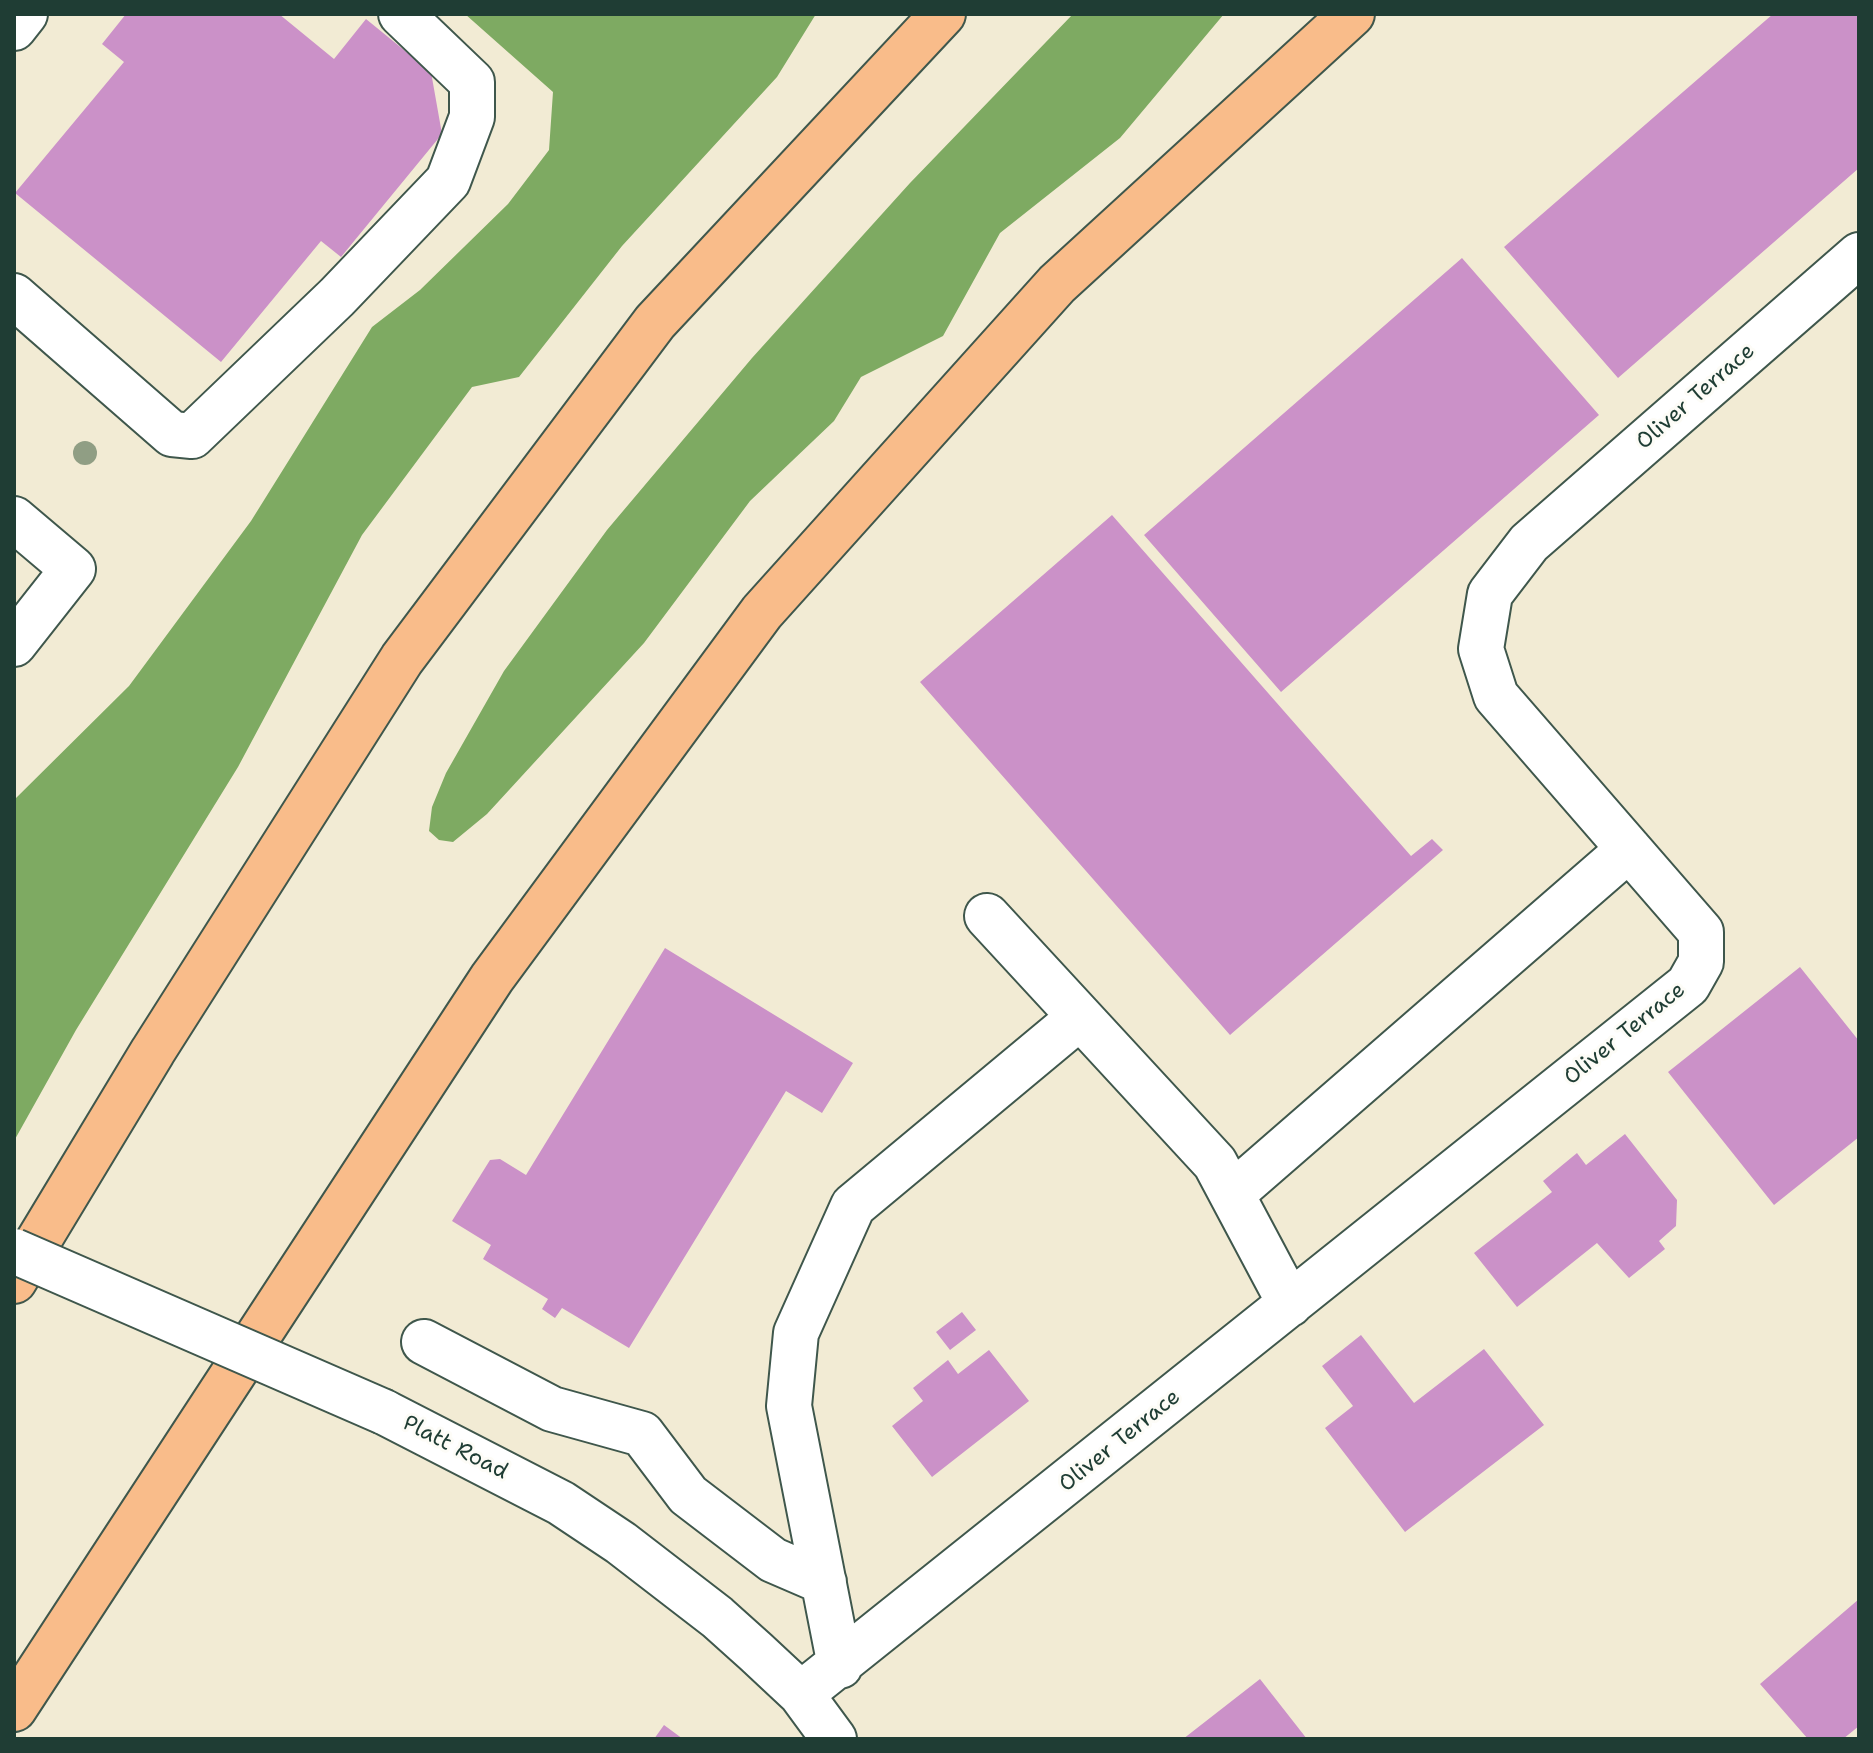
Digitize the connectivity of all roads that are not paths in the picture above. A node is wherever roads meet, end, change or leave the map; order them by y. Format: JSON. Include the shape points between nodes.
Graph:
{"nodes":[{"id":1,"x":25,"y":14,"type":"edge"},
{"id":2,"x":401,"y":14,"type":"edge"},
{"id":3,"x":943,"y":14,"type":"edge"},
{"id":4,"x":1352,"y":14,"type":"edge"},
{"id":5,"x":14,"y":28,"type":"edge"},
{"id":6,"x":1859,"y":255,"type":"edge"},
{"id":7,"x":14,"y":296,"type":"edge"},
{"id":8,"x":14,"y":519,"type":"edge"},
{"id":9,"x":14,"y":644,"type":"edge"},
{"id":10,"x":1629,"y":849,"type":"junction"},
{"id":11,"x":987,"y":916,"type":"dead end"},
{"id":12,"x":1080,"y":1017,"type":"junction"},
{"id":13,"x":1232,"y":1194,"type":"junction"},
{"id":14,"x":14,"y":1251,"type":"edge"},
{"id":15,"x":14,"y":1281,"type":"edge"},
{"id":16,"x":1290,"y":1304,"type":"junction"},
{"id":17,"x":424,"y":1342,"type":"dead end"},
{"id":18,"x":824,"y":1582,"type":"junction"},
{"id":19,"x":840,"y":1666,"type":"junction"},
{"id":20,"x":801,"y":1694,"type":"junction"},
{"id":21,"x":14,"y":1709,"type":"edge"},
{"id":22,"x":834,"y":1739,"type":"edge"}],
"edges":[{"from":1,"to":5,"type":"street"},
{"from":2,"to":7,"type":"street","via":[[472,82],[472,117],[448,181],[192,436],[172,434]]},
{"from":3,"to":15,"type":"highway","via":[[655,322],[402,659]]},
{"from":4,"to":21,"type":"highway","via":[[1057,284],[762,612],[492,978]]},
{"from":6,"to":10,"type":"street","name":"Oliver Terrace","via":[[1529,543],[1490,594],[1481,649],[1496,696]]},
{"from":8,"to":9,"type":"street","via":[[73,569]]},
{"from":10,"to":13,"type":"street"},
{"from":10,"to":16,"type":"street","name":"Oliver Terrace","via":[[1701,932],[1701,962],[1688,985]]},
{"from":11,"to":12,"type":"street"},
{"from":12,"to":13,"type":"street","via":[[1215,1163]]},
{"from":12,"to":18,"type":"street","via":[[853,1206],[796,1333],[789,1406]]},
{"from":13,"to":16,"type":"street"},
{"from":14,"to":20,"type":"street","name":"Platt Road","bridge":true,"via":[[384,1412],[561,1503],[717,1617]]},
{"from":16,"to":19,"type":"street","name":"Oliver Terrace"},
{"from":17,"to":18,"type":"street","via":[[552,1409],[642,1434],[688,1495],[773,1560]]},
{"from":18,"to":19,"type":"street"},
{"from":19,"to":20,"type":"street","name":"Oliver Terrace"},
{"from":20,"to":22,"type":"street","name":"Platt Road"}]}
